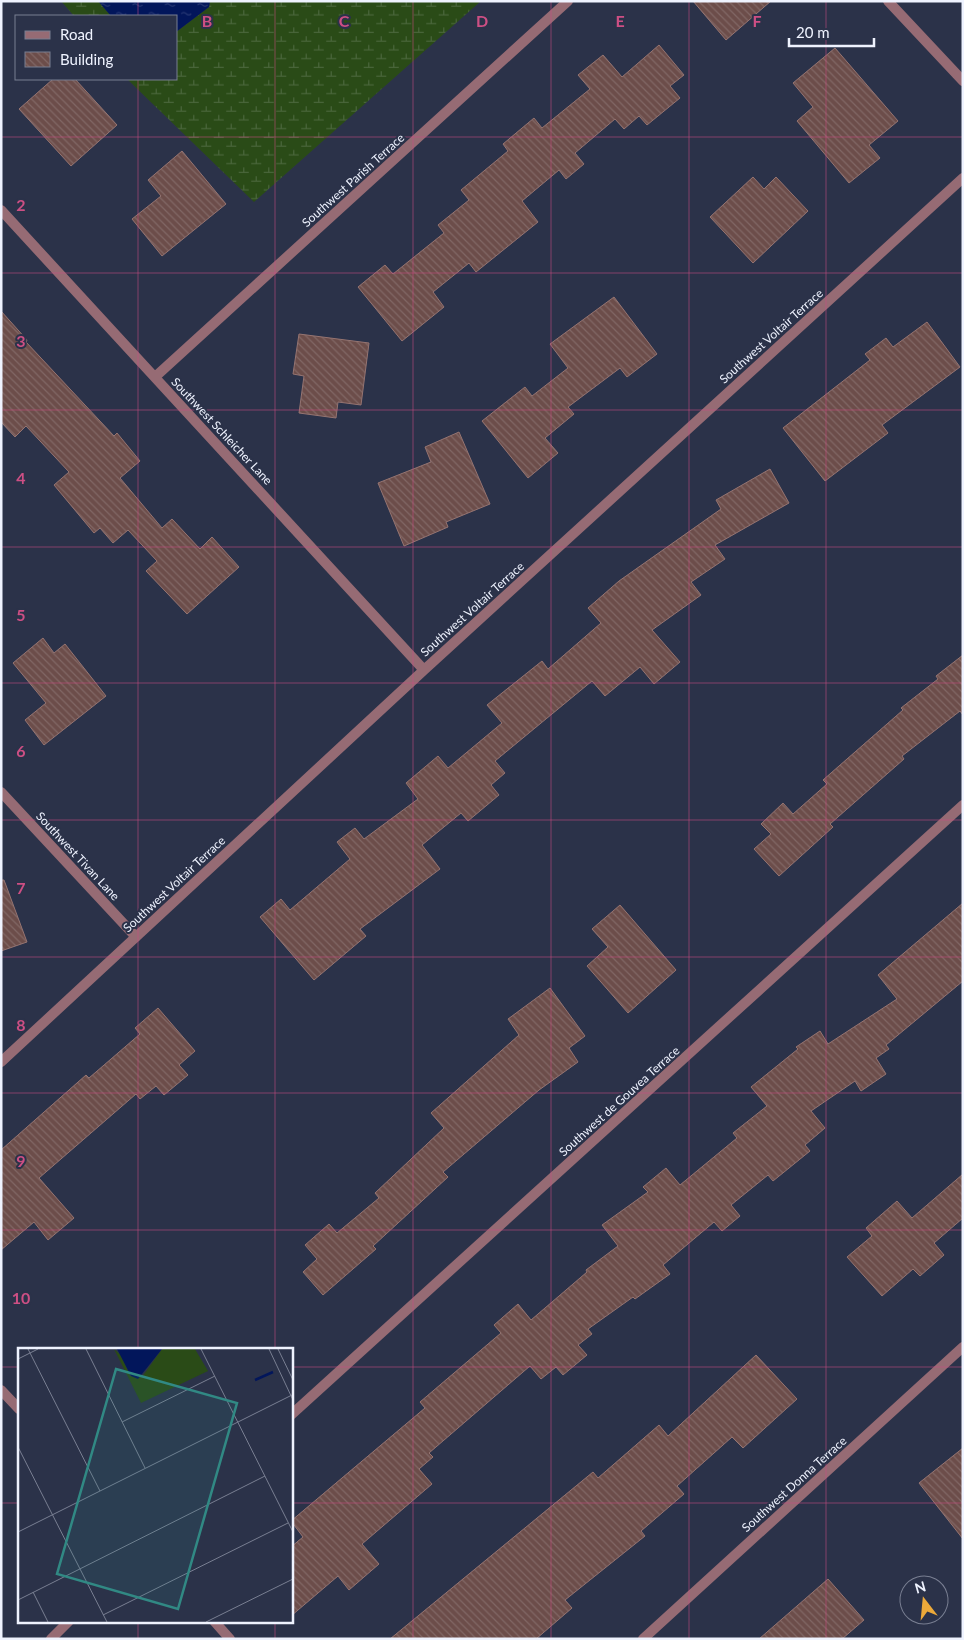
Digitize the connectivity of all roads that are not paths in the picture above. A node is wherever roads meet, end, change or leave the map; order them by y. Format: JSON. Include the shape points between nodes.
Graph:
{"nodes":[{"id":1,"x":568,"y":1,"type":"edge"},
{"id":2,"x":888,"y":1,"type":"edge"},
{"id":3,"x":963,"y":81,"type":"edge"},
{"id":4,"x":963,"y":178,"type":"edge"},
{"id":5,"x":1,"y":210,"type":"edge"},
{"id":6,"x":155,"y":377,"type":"junction"},
{"id":7,"x":424,"y":670,"type":"junction"},
{"id":8,"x":1,"y":792,"type":"edge"},
{"id":9,"x":963,"y":805,"type":"edge"},
{"id":10,"x":136,"y":937,"type":"junction"},
{"id":11,"x":1,"y":1062,"type":"edge"},
{"id":12,"x":963,"y":1347,"type":"edge"},
{"id":13,"x":1,"y":1390,"type":"edge"},
{"id":14,"x":18,"y":1408,"type":"edge"},
{"id":15,"x":292,"y":1414,"type":"edge"},
{"id":16,"x":68,"y":1622,"type":"edge"},
{"id":17,"x":215,"y":1622,"type":"edge"},
{"id":18,"x":51,"y":1639,"type":"edge"},
{"id":19,"x":230,"y":1639,"type":"edge"},
{"id":20,"x":643,"y":1639,"type":"edge"}],
"edges":[{"from":1,"to":6,"type":"street","name":"Southwest Parish Terrace"},
{"from":2,"to":3,"type":"street"},
{"from":4,"to":7,"type":"street","name":"Southwest Voltair Terrace"},
{"from":5,"to":6,"type":"street","name":"Southwest Schleicher Lane"},
{"from":6,"to":7,"type":"street","name":"Southwest Schleicher Lane"},
{"from":7,"to":10,"type":"street","name":"Southwest Voltair Terrace"},
{"from":8,"to":10,"type":"street","name":"Southwest Tivan Lane"},
{"from":9,"to":15,"type":"street","name":"Southwest de Gouvea Terrace"},
{"from":10,"to":11,"type":"street","name":"Southwest Voltair Terrace"},
{"from":12,"to":20,"type":"street","name":"Southwest Donna Terrace"},
{"from":13,"to":14,"type":"street"},
{"from":16,"to":18,"type":"street"},
{"from":17,"to":19,"type":"street"}]}
